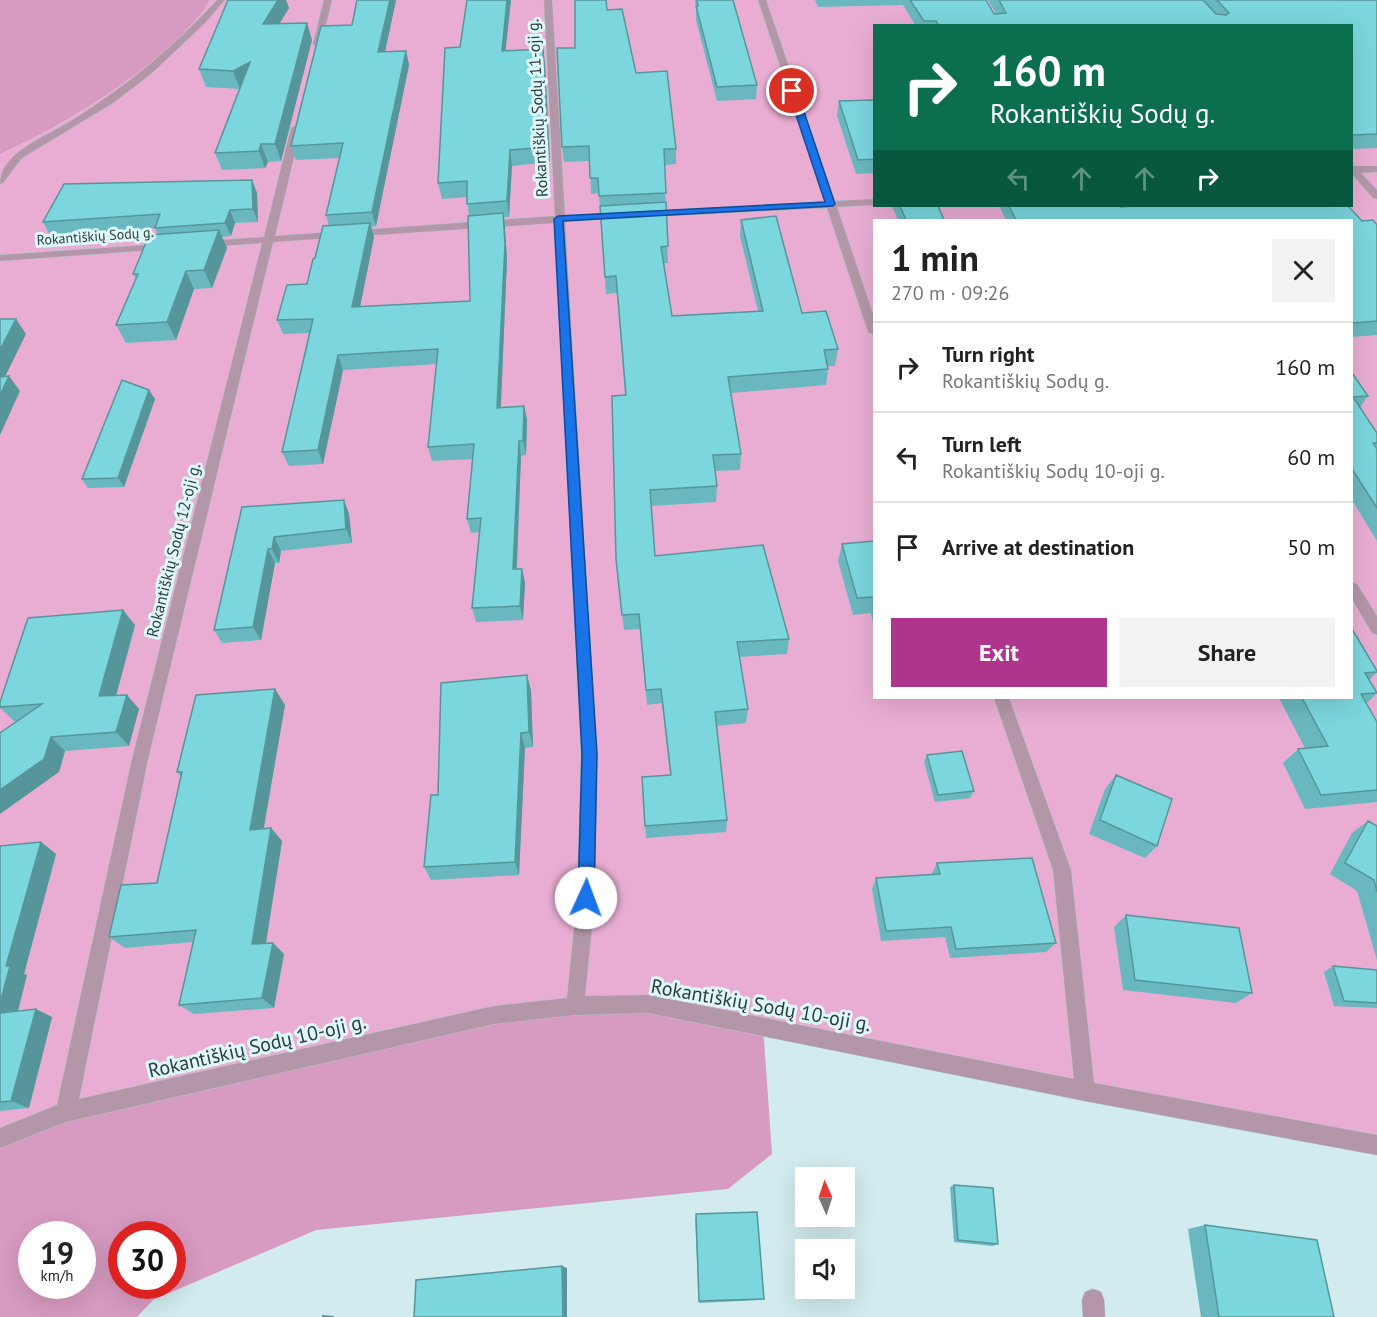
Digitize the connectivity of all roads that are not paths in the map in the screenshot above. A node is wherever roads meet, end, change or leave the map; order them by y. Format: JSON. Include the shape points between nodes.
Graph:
{"nodes":[{"id":1,"x":221,"y":0,"type":"edge"},
{"id":2,"x":328,"y":0,"type":"edge"},
{"id":3,"x":548,"y":0,"type":"edge"},
{"id":4,"x":762,"y":0,"type":"edge"},
{"id":5,"x":314,"y":57,"type":"edge"},
{"id":6,"x":300,"y":114,"type":"edge"},
{"id":7,"x":1353,"y":170,"type":"edge"},
{"id":8,"x":1377,"y":170,"type":"edge"},
{"id":9,"x":1353,"y":171,"type":"edge"},
{"id":10,"x":0,"y":181,"type":"edge"},
{"id":11,"x":1377,"y":196,"type":"edge"},
{"id":12,"x":873,"y":202,"type":"edge"},
{"id":13,"x":830,"y":204,"type":"junction"},
{"id":14,"x":641,"y":214,"type":"edge"},
{"id":15,"x":629,"y":215,"type":"edge"},
{"id":16,"x":558,"y":219,"type":"junction"},
{"id":17,"x":269,"y":239,"type":"junction"},
{"id":18,"x":187,"y":245,"type":"edge"},
{"id":19,"x":175,"y":246,"type":"edge"},
{"id":20,"x":0,"y":258,"type":"edge"},
{"id":21,"x":873,"y":329,"type":"edge"},
{"id":22,"x":1353,"y":590,"type":"edge"},
{"id":23,"x":1377,"y":629,"type":"edge"},
{"id":24,"x":1002,"y":699,"type":"edge"},
{"id":25,"x":575,"y":1006,"type":"junction"},
{"id":26,"x":1085,"y":1091,"type":"junction"},
{"id":27,"x":66,"y":1112,"type":"junction"},
{"id":28,"x":0,"y":1138,"type":"edge"},
{"id":29,"x":1377,"y":1145,"type":"edge"}],
"edges":[{"from":1,"to":10,"type":"street","via":[[149,71],[110,101],[19,156]]},
{"from":2,"to":5,"type":"street"},
{"from":3,"to":16,"type":"street","name":"Rokantiškių Sodų 11-oji g."},
{"from":4,"to":13,"type":"street"},
{"from":6,"to":17,"type":"street","name":"Rokantiškių Sodų 12-oji g."},
{"from":7,"to":8,"type":"street"},
{"from":9,"to":11,"type":"street"},
{"from":12,"to":13,"type":"street"},
{"from":13,"to":14,"type":"street"},
{"from":13,"to":21,"type":"street"},
{"from":15,"to":16,"type":"street"},
{"from":16,"to":17,"type":"street"},
{"from":16,"to":25,"type":"street","name":"Rokantiškių Sodų 11-oji g.","via":[[590,754],[586,898]]},
{"from":17,"to":18,"type":"street"},
{"from":17,"to":27,"type":"street","name":"Rokantiškių Sodų 12-oji g.","via":[[140,759]]},
{"from":19,"to":20,"type":"street","name":"Rokantiškių Sodų g."},
{"from":22,"to":23,"type":"street"},
{"from":24,"to":26,"type":"street","via":[[1062,870]]},
{"from":25,"to":26,"type":"street","name":"Rokantiškių Sodų 10-oji g.","via":[[648,1005]]},
{"from":25,"to":27,"type":"street","name":"Rokantiškių Sodų 10-oji g.","via":[[494,1016]]},
{"from":26,"to":29,"type":"street","name":"Rokantiškių Sodų 10-oji g."},
{"from":27,"to":28,"type":"street","name":"Rokantiškių Sodų 10-oji g."}]}
